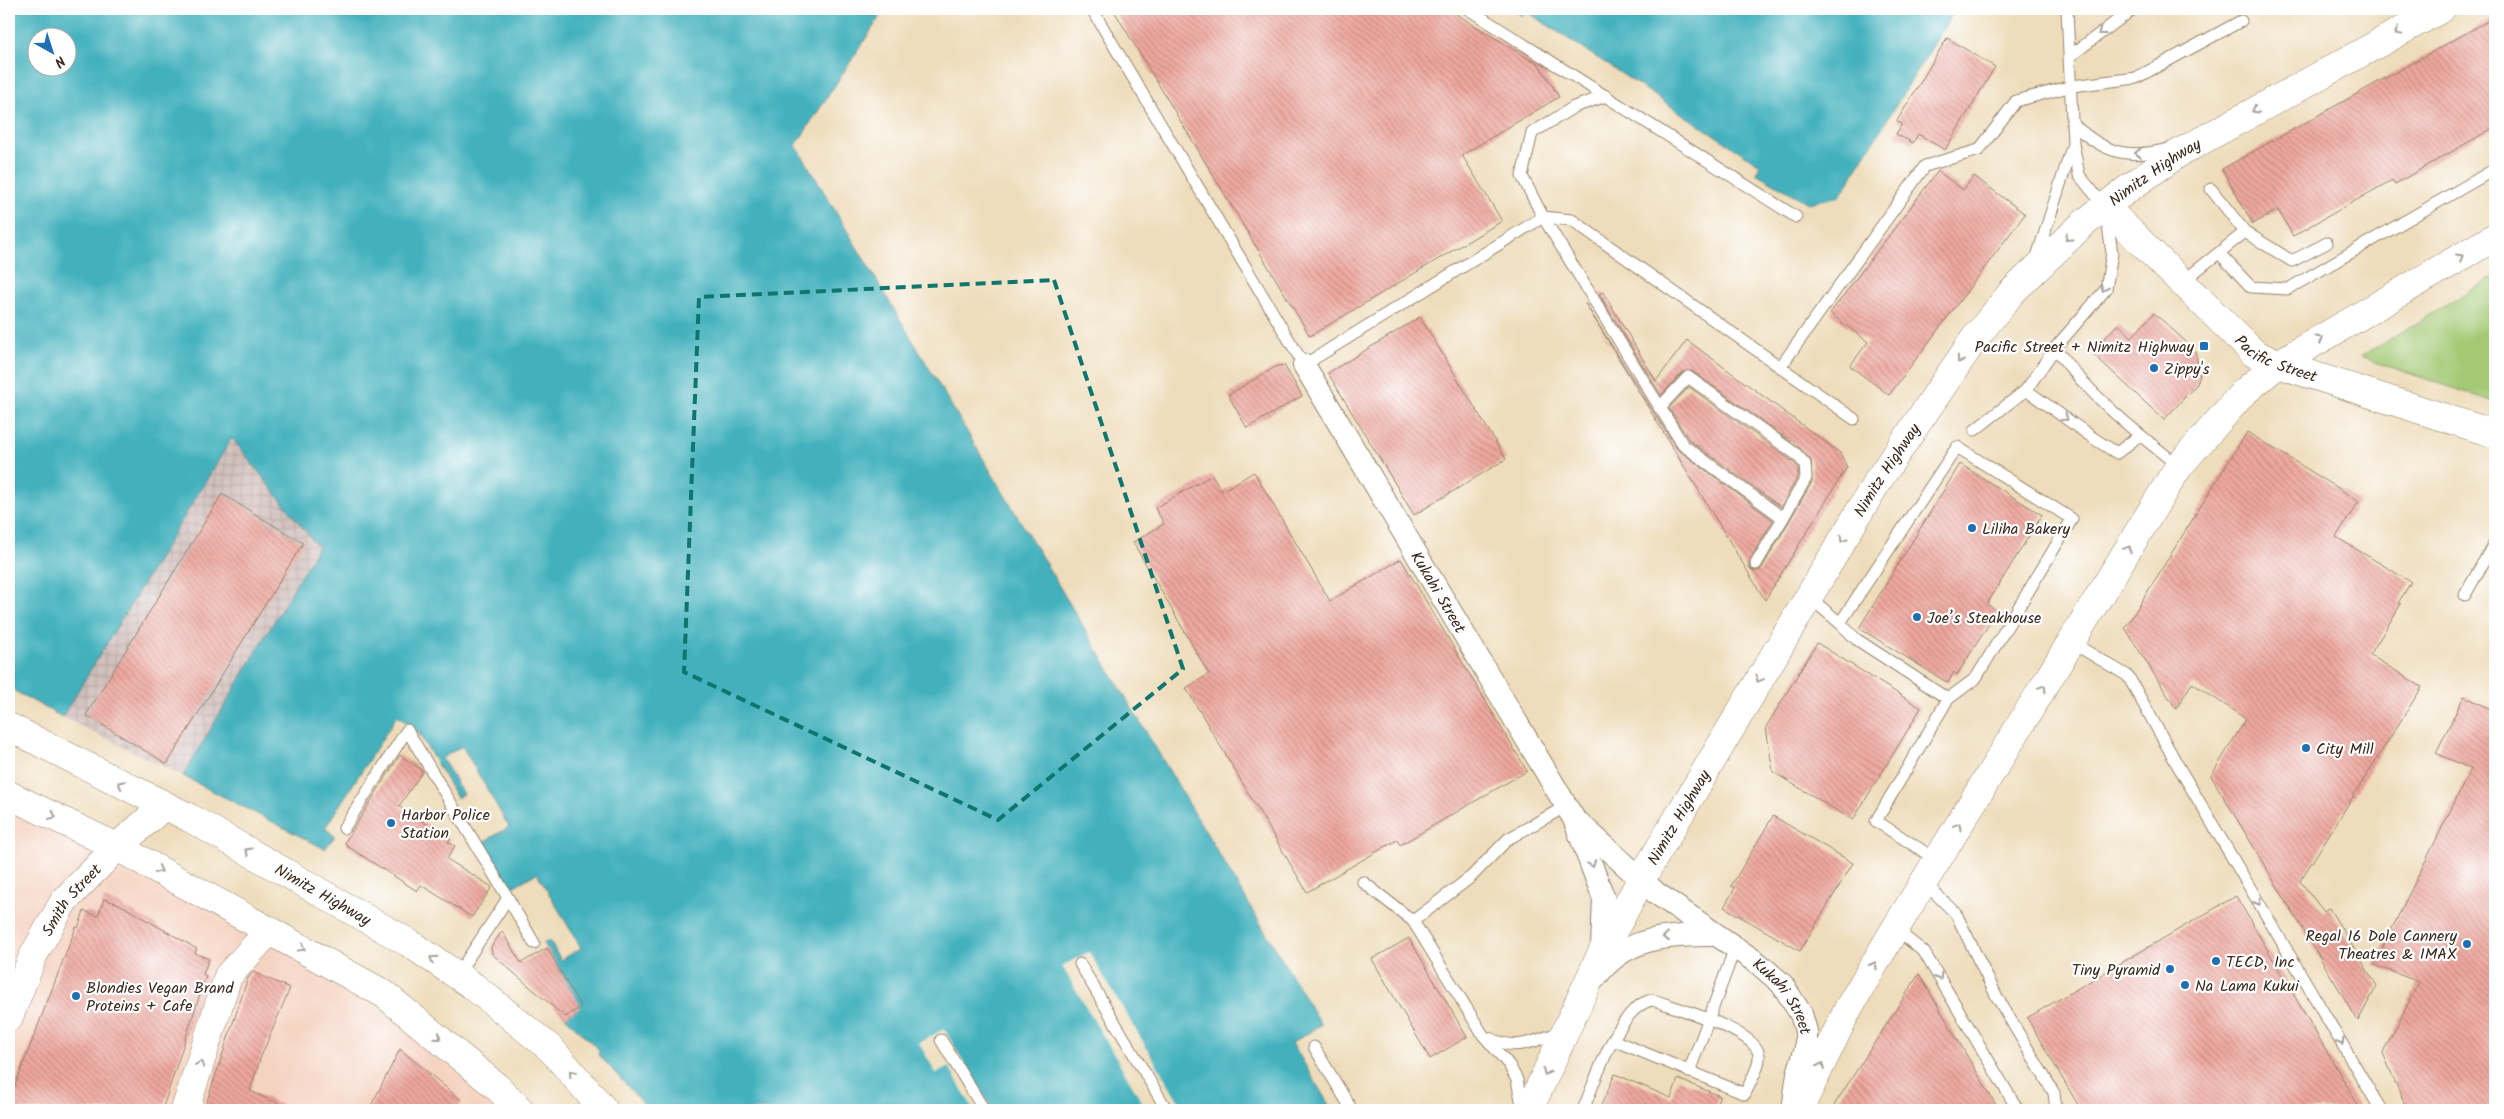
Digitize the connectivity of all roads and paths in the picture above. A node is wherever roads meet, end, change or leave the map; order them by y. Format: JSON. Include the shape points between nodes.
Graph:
{"nodes":[{"id":1,"x":1092,"y":9,"type":"edge"},
{"id":2,"x":1468,"y":9,"type":"edge"},
{"id":3,"x":2067,"y":9,"type":"edge"},
{"id":4,"x":2133,"y":9,"type":"edge"},
{"id":5,"x":2440,"y":9,"type":"edge"},
{"id":6,"x":2241,"y":21,"type":"dead end"},
{"id":7,"x":2070,"y":56,"type":"junction"},
{"id":8,"x":2072,"y":86,"type":"junction"},
{"id":9,"x":1606,"y":96,"type":"junction"},
{"id":10,"x":2073,"y":124,"type":"junction"},
{"id":11,"x":2202,"y":140,"type":"junction"},
{"id":12,"x":2073,"y":142,"type":"junction"},
{"id":13,"x":2495,"y":169,"type":"edge"},
{"id":14,"x":2211,"y":189,"type":"dead end"},
{"id":15,"x":2105,"y":207,"type":"junction"},
{"id":16,"x":1543,"y":217,"type":"junction"},
{"id":17,"x":1796,"y":217,"type":"dead end"},
{"id":18,"x":2245,"y":232,"type":"junction"},
{"id":19,"x":2495,"y":237,"type":"edge"},
{"id":20,"x":2328,"y":243,"type":"dead end"},
{"id":21,"x":2220,"y":254,"type":"junction"},
{"id":22,"x":2031,"y":273,"type":"junction"},
{"id":23,"x":2182,"y":282,"type":"junction"},
{"id":24,"x":2055,"y":348,"type":"junction"},
{"id":25,"x":2278,"y":364,"type":"junction"},
{"id":26,"x":1304,"y":365,"type":"junction"},
{"id":27,"x":1781,"y":366,"type":"junction"},
{"id":28,"x":2026,"y":390,"type":"junction"},
{"id":29,"x":1659,"y":408,"type":"junction"},
{"id":30,"x":1854,"y":419,"type":"dead end"},
{"id":31,"x":1975,"y":430,"type":"dead end"},
{"id":32,"x":2495,"y":434,"type":"edge"},
{"id":33,"x":2140,"y":435,"type":"junction"},
{"id":34,"x":2179,"y":466,"type":"junction"},
{"id":35,"x":1783,"y":518,"type":"junction"},
{"id":36,"x":2495,"y":542,"type":"edge"},
{"id":37,"x":1756,"y":564,"type":"dead end"},
{"id":38,"x":2465,"y":595,"type":"dead end"},
{"id":39,"x":1808,"y":596,"type":"junction"},
{"id":40,"x":1840,"y":623,"type":"junction"},
{"id":41,"x":2071,"y":642,"type":"junction"},
{"id":42,"x":1948,"y":699,"type":"junction"},
{"id":43,"x":9,"y":727,"type":"edge"},
{"id":44,"x":9,"y":795,"type":"edge"},
{"id":45,"x":164,"y":806,"type":"junction"},
{"id":46,"x":1571,"y":812,"type":"junction"},
{"id":47,"x":344,"y":828,"type":"dead end"},
{"id":48,"x":117,"y":847,"type":"junction"},
{"id":49,"x":1931,"y":871,"type":"junction"},
{"id":50,"x":1642,"y":878,"type":"junction"},
{"id":51,"x":1364,"y":882,"type":"dead end"},
{"id":52,"x":508,"y":898,"type":"junction"},
{"id":53,"x":1413,"y":921,"type":"junction"},
{"id":54,"x":1895,"y":929,"type":"junction"},
{"id":55,"x":270,"y":930,"type":"junction"},
{"id":56,"x":1715,"y":935,"type":"junction"},
{"id":57,"x":534,"y":943,"type":"dead end"},
{"id":58,"x":1735,"y":948,"type":"junction"},
{"id":59,"x":1602,"y":952,"type":"junction"},
{"id":60,"x":1080,"y":964,"type":"dead end"},
{"id":61,"x":457,"y":975,"type":"junction"},
{"id":62,"x":1582,"y":996,"type":"junction"},
{"id":63,"x":9,"y":1017,"type":"edge"},
{"id":64,"x":1708,"y":1020,"type":"junction"},
{"id":65,"x":1565,"y":1030,"type":"junction"},
{"id":66,"x":1483,"y":1035,"type":"junction"},
{"id":67,"x":941,"y":1040,"type":"dead end"},
{"id":68,"x":1613,"y":1040,"type":"junction"},
{"id":69,"x":1314,"y":1046,"type":"dead end"},
{"id":70,"x":1689,"y":1072,"type":"junction"},
{"id":71,"x":185,"y":1110,"type":"edge"},
{"id":72,"x":520,"y":1110,"type":"edge"},
{"id":73,"x":604,"y":1110,"type":"edge"},
{"id":74,"x":984,"y":1110,"type":"edge"},
{"id":75,"x":1167,"y":1110,"type":"edge"},
{"id":76,"x":1352,"y":1110,"type":"edge"},
{"id":77,"x":1523,"y":1110,"type":"edge"},
{"id":78,"x":1529,"y":1110,"type":"edge"},
{"id":79,"x":1583,"y":1110,"type":"edge"},
{"id":80,"x":1793,"y":1110,"type":"edge"},
{"id":81,"x":1799,"y":1110,"type":"edge"},
{"id":82,"x":2018,"y":1110,"type":"edge"},
{"id":83,"x":2056,"y":1110,"type":"edge"},
{"id":84,"x":2381,"y":1110,"type":"edge"}],
"edges":[{"from":1,"to":26,"type":"lane"},
{"from":2,"to":9,"type":"lane"},
{"from":3,"to":7,"type":"lane"},
{"from":4,"to":7,"type":"lane","one_way":true},
{"from":5,"to":11,"type":"main road","name":"Nimitz Highway","one_way":true},
{"from":6,"to":8,"type":"lane","via":[[2136,78]]},
{"from":7,"to":8,"type":"lane"},
{"from":8,"to":10,"type":"lane"},
{"from":8,"to":27,"type":"lane","via":[[2016,101],[1979,150],[1925,166]]},
{"from":9,"to":16,"type":"lane","via":[[1574,107],[1532,133],[1522,176]]},
{"from":9,"to":17,"type":"lane"},
{"from":11,"to":10,"type":"lane","one_way":true,"via":[[2158,152],[2115,152],[2091,141]]},
{"from":10,"to":12,"type":"lane"},
{"from":11,"to":15,"type":"main road","name":"Nimitz Highway"},
{"from":12,"to":15,"type":"lane","via":[[2079,175]]},
{"from":12,"to":22,"type":"lane"},
{"from":13,"to":21,"type":"lane","via":[[2288,288],[2251,286]]},
{"from":14,"to":18,"type":"lane"},
{"from":15,"to":22,"type":"main road","name":"Nimitz Highway","one_way":true},
{"from":15,"to":23,"type":"main road","name":"Pacific Street"},
{"from":15,"to":24,"type":"lane","one_way":true,"via":[[2112,253],[2106,290]]},
{"from":16,"to":26,"type":"lane"},
{"from":16,"to":27,"type":"lane","via":[[1572,220]]},
{"from":16,"to":29,"type":"lane"},
{"from":18,"to":20,"type":"lane","via":[[2292,261]]},
{"from":18,"to":21,"type":"lane"},
{"from":25,"to":19,"type":"main road","one_way":true},
{"from":21,"to":23,"type":"lane"},
{"from":22,"to":39,"type":"main road","name":"Nimitz Highway","one_way":true,"via":[[1975,338],[1920,417]]},
{"from":23,"to":25,"type":"main road","name":"Pacific Street","via":[[2255,354]]},
{"from":24,"to":28,"type":"lane"},
{"from":24,"to":33,"type":"lane","via":[[2074,374]]},
{"from":25,"to":32,"type":"main road","name":"Pacific Street"},
{"from":25,"to":34,"type":"main road","via":[[2243,392]]},
{"from":26,"to":46,"type":"street","name":"Kukahi Street"},
{"from":27,"to":30,"type":"lane"},
{"from":28,"to":31,"type":"lane"},
{"from":28,"to":33,"type":"lane","one_way":true,"via":[[2117,453]]},
{"from":29,"to":35,"type":"lane","via":[[1682,445]]},
{"from":29,"to":35,"type":"lane","via":[[1688,377],[1796,454],[1805,464],[1806,478]]},
{"from":33,"to":34,"type":"lane"},
{"from":41,"to":34,"type":"main road","one_way":true},
{"from":35,"to":37,"type":"lane"},
{"from":36,"to":38,"type":"lane"},
{"from":39,"to":40,"type":"lane"},
{"from":39,"to":50,"type":"main road","name":"Nimitz Highway","one_way":true},
{"from":40,"to":42,"type":"lane","via":[[1856,639]]},
{"from":40,"to":42,"type":"lane","via":[[1957,447],[2072,519],[1976,678]]},
{"from":49,"to":41,"type":"main road","one_way":true},
{"from":41,"to":84,"type":"lane","one_way":true,"via":[[2128,676]]},
{"from":42,"to":49,"type":"lane","via":[[1876,821]]},
{"from":45,"to":43,"type":"main road","name":"Nimitz Highway","one_way":true},
{"from":44,"to":48,"type":"main road","one_way":true},
{"from":45,"to":48,"type":"main road","name":"Smith Street"},
{"from":61,"to":45,"type":"main road","name":"Nimitz Highway","one_way":true,"via":[[409,943]]},
{"from":46,"to":50,"type":"street","name":"Kukahi Street"},
{"from":46,"to":53,"type":"lane","via":[[1508,839],[1471,878]]},
{"from":46,"to":59,"type":"street","name":"Kukahi Street","one_way":true,"via":[[1604,899]]},
{"from":47,"to":52,"type":"lane","via":[[407,730]]},
{"from":48,"to":55,"type":"main road","one_way":true},
{"from":48,"to":63,"type":"main road","name":"Smith Street","via":[[64,901],[33,956]]},
{"from":49,"to":54,"type":"main road"},
{"from":49,"to":83,"type":"lane","via":[[1997,997],[2054,1093]]},
{"from":50,"to":56,"type":"street","name":"Kukahi Street","via":[[1656,893]]},
{"from":50,"to":59,"type":"main road","name":"Nimitz Highway"},
{"from":51,"to":53,"type":"lane"},
{"from":52,"to":57,"type":"lane"},
{"from":52,"to":61,"type":"lane"},
{"from":53,"to":66,"type":"lane"},
{"from":81,"to":54,"type":"main road","one_way":true,"via":[[1849,1007]]},
{"from":54,"to":82,"type":"lane","one_way":true,"via":[[1924,952]]},
{"from":71,"to":55,"type":"main road","one_way":true,"via":[[228,976]]},
{"from":55,"to":72,"type":"main road","one_way":true,"via":[[384,994]]},
{"from":56,"to":58,"type":"street","name":"Kukahi Street"},
{"from":56,"to":62,"type":"street","one_way":true,"via":[[1663,936],[1635,945],[1607,962]]},
{"from":58,"to":64,"type":"lane"},
{"from":58,"to":80,"type":"street","name":"Kukahi Street","via":[[1782,984],[1801,1014],[1806,1048],[1798,1073]]},
{"from":59,"to":62,"type":"main road","name":"Nimitz Highway"},
{"from":60,"to":75,"type":"lane"},
{"from":73,"to":61,"type":"main road","name":"Nimitz Highway","one_way":true,"via":[[551,1049]]},
{"from":62,"to":65,"type":"main road","name":"Nimitz Highway"},
{"from":64,"to":68,"type":"lane","via":[[1653,1000],[1646,1001],[1634,1008]]},
{"from":64,"to":70,"type":"lane"},
{"from":64,"to":70,"type":"lane","via":[[1750,1039],[1758,1050],[1759,1062],[1745,1094]]},
{"from":65,"to":66,"type":"lane","via":[[1517,1046],[1502,1044]]},
{"from":65,"to":78,"type":"main road","name":"Nimitz Highway","one_way":true},
{"from":66,"to":77,"type":"lane","via":[[1509,1065],[1517,1080]]},
{"from":67,"to":74,"type":"lane"},
{"from":68,"to":70,"type":"lane"},
{"from":68,"to":79,"type":"lane"},
{"from":69,"to":76,"type":"lane"}]}
